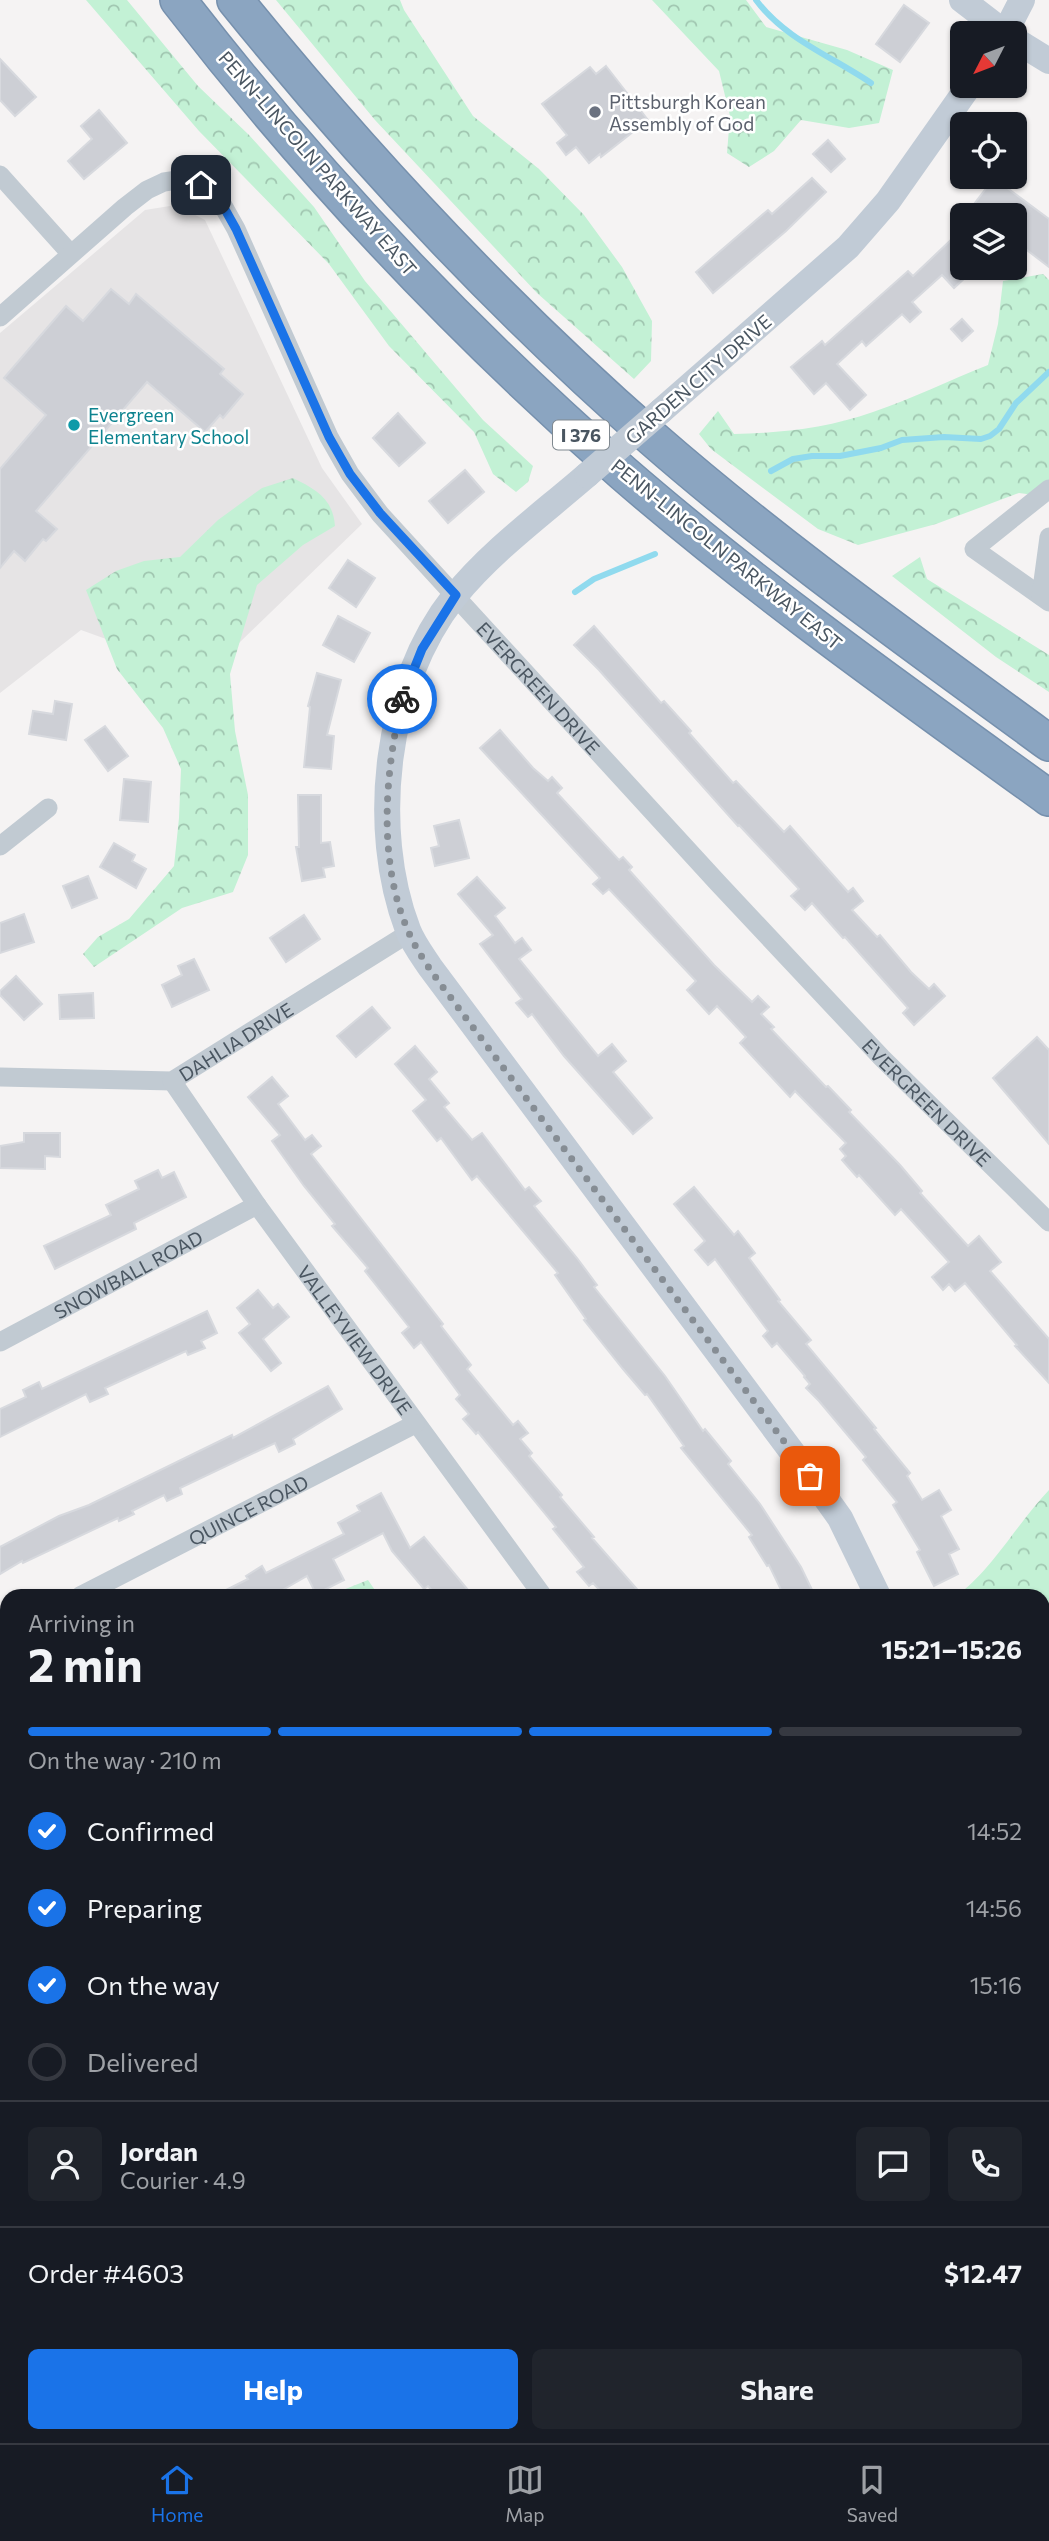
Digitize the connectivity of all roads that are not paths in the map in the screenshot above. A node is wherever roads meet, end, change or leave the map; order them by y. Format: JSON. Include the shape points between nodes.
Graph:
{"nodes":[{"id":1,"x":178,"y":0,"type":"edge"},
{"id":2,"x":235,"y":0,"type":"edge"},
{"id":3,"x":962,"y":0,"type":"edge"},
{"id":4,"x":1022,"y":0,"type":"edge"},
{"id":5,"x":989,"y":21,"type":"edge"},
{"id":6,"x":1011,"y":21,"type":"edge"},
{"id":7,"x":1027,"y":47,"type":"edge"},
{"id":8,"x":1049,"y":61,"type":"edge"},
{"id":9,"x":961,"y":98,"type":"edge"},
{"id":10,"x":0,"y":175,"type":"edge"},
{"id":11,"x":70,"y":253,"type":"junction"},
{"id":12,"x":0,"y":317,"type":"edge"},
{"id":13,"x":1049,"y":489,"type":"edge"},
{"id":14,"x":1049,"y":537,"type":"edge"},
{"id":15,"x":456,"y":595,"type":"junction"},
{"id":16,"x":1045,"y":599,"type":"edge"},
{"id":17,"x":1049,"y":743,"type":"edge"},
{"id":18,"x":1049,"y":798,"type":"edge"},
{"id":19,"x":48,"y":808,"type":"dead end"},
{"id":20,"x":0,"y":846,"type":"edge"},
{"id":21,"x":409,"y":933,"type":"junction"},
{"id":22,"x":0,"y":1077,"type":"edge"},
{"id":23,"x":172,"y":1081,"type":"junction"},
{"id":24,"x":257,"y":1205,"type":"junction"},
{"id":25,"x":1049,"y":1222,"type":"edge"},
{"id":26,"x":0,"y":1342,"type":"edge"},
{"id":27,"x":415,"y":1424,"type":"junction"},
{"id":28,"x":94,"y":1589,"type":"edge"},
{"id":29,"x":539,"y":1589,"type":"edge"},
{"id":30,"x":875,"y":1589,"type":"edge"}],
"edges":[{"from":1,"to":18,"type":"highway","name":"PENN-LINCOLN PARKWAY EAST","number":"I 376","via":[[368,226],[566,421],[759,585]]},
{"from":2,"to":17,"type":"highway","number":"I 376","via":[[402,195],[606,396],[787,549]]},
{"from":3,"to":5,"type":"street"},
{"from":4,"to":6,"type":"street"},
{"from":7,"to":8,"type":"street"},
{"from":9,"to":15,"type":"street","name":"GARDEN CITY DRIVE","bridge":true,"via":[[855,240],[490,560]]},
{"from":10,"to":11,"type":"street"},
{"from":11,"to":12,"type":"street","name":"EVERGREEN DRIVE"},
{"from":11,"to":15,"type":"street","name":"EVERGREEN DRIVE","via":[[147,190],[184,179],[201,185],[222,204],[236,229],[350,474]]},
{"from":13,"to":16,"type":"street","via":[[974,549]]},
{"from":14,"to":16,"type":"street"},
{"from":15,"to":21,"type":"street","name":"GARDEN CITY DRIVE","via":[[422,649],[402,700],[394,739],[388,790],[389,846],[396,894]]},
{"from":15,"to":25,"type":"street","name":"EVERGREEN DRIVE","via":[[882,1058]]},
{"from":19,"to":20,"type":"street"},
{"from":21,"to":23,"type":"street","name":"DAHLIA DRIVE"},
{"from":21,"to":30,"type":"street","name":"GARDEN CITY DRIVE","via":[[463,1014],[840,1518]]},
{"from":22,"to":23,"type":"street","name":"DAHLIA DRIVE"},
{"from":23,"to":24,"type":"street","name":"VALLEYVIEW DRIVE"},
{"from":24,"to":26,"type":"street","name":"SNOWBALL ROAD"},
{"from":24,"to":27,"type":"street","name":"VALLEYVIEW DRIVE"},
{"from":27,"to":28,"type":"street","name":"QUINCE ROAD"},
{"from":27,"to":29,"type":"street","name":"VALLEYVIEW DRIVE"}]}
